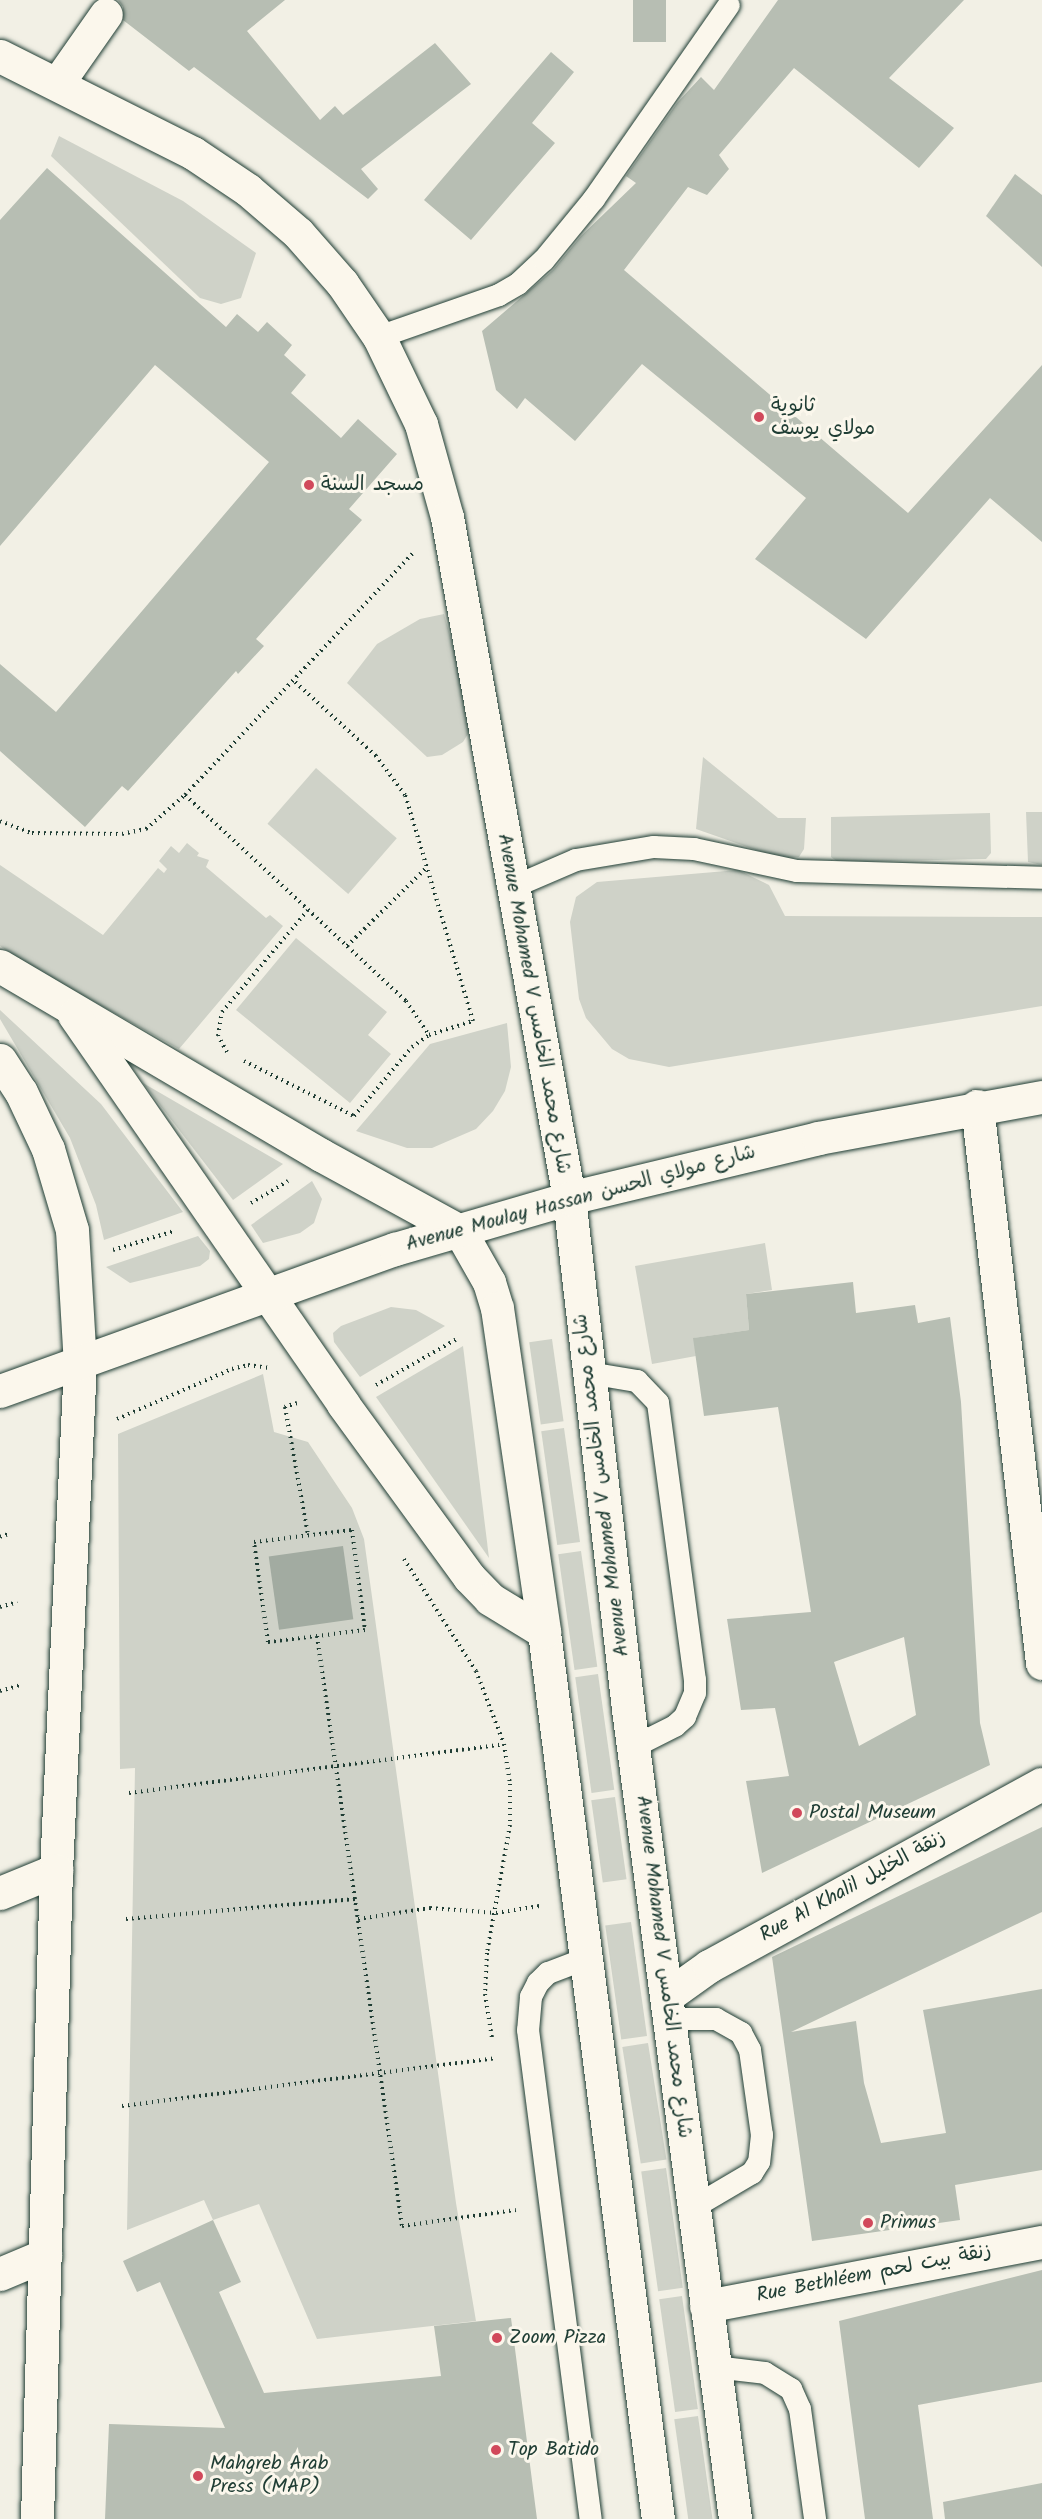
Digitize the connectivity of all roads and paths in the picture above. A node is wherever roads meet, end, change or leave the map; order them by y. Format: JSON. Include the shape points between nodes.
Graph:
{"nodes":[{"id":1,"x":729,"y":5,"type":"dead end"},
{"id":2,"x":106,"y":14,"type":"dead end"},
{"id":3,"x":0,"y":56,"type":"edge"},
{"id":4,"x":57,"y":84,"type":"junction"},
{"id":5,"x":379,"y":337,"type":"junction"},
{"id":6,"x":447,"y":517,"type":"junction"},
{"id":7,"x":293,"y":680,"type":"junction"},
{"id":8,"x":185,"y":795,"type":"junction"},
{"id":9,"x":0,"y":821,"type":"edge"},
{"id":10,"x":428,"y":866,"type":"junction"},
{"id":11,"x":1042,"y":878,"type":"edge"},
{"id":12,"x":511,"y":888,"type":"junction"},
{"id":13,"x":308,"y":910,"type":"junction"},
{"id":14,"x":347,"y":946,"type":"junction"},
{"id":15,"x":0,"y":966,"type":"edge"},
{"id":16,"x":70,"y":1009,"type":"junction"},
{"id":17,"x":429,"y":1035,"type":"junction"},
{"id":18,"x":0,"y":1060,"type":"edge"},
{"id":19,"x":1042,"y":1097,"type":"edge"},
{"id":20,"x":977,"y":1106,"type":"junction"},
{"id":21,"x":290,"y":1180,"type":"dead end"},
{"id":22,"x":568,"y":1198,"type":"junction"},
{"id":23,"x":242,"y":1208,"type":"dead end"},
{"id":24,"x":185,"y":1227,"type":"dead end"},
{"id":25,"x":460,"y":1231,"type":"junction"},
{"id":26,"x":109,"y":1251,"type":"dead end"},
{"id":27,"x":267,"y":1294,"type":"junction"},
{"id":28,"x":457,"y":1339,"type":"dead end"},
{"id":29,"x":80,"y":1363,"type":"junction"},
{"id":30,"x":273,"y":1370,"type":"dead end"},
{"id":31,"x":589,"y":1373,"type":"junction"},
{"id":32,"x":373,"y":1387,"type":"dead end"},
{"id":33,"x":0,"y":1391,"type":"edge"},
{"id":34,"x":296,"y":1395,"type":"dead end"},
{"id":35,"x":111,"y":1429,"type":"dead end"},
{"id":36,"x":8,"y":1534,"type":"dead end"},
{"id":37,"x":308,"y":1535,"type":"junction"},
{"id":38,"x":0,"y":1537,"type":"edge"},
{"id":39,"x":397,"y":1549,"type":"dead end"},
{"id":40,"x":17,"y":1602,"type":"dead end"},
{"id":41,"x":0,"y":1607,"type":"edge"},
{"id":42,"x":544,"y":1632,"type":"junction"},
{"id":43,"x":317,"y":1636,"type":"junction"},
{"id":44,"x":1042,"y":1663,"type":"edge"},
{"id":45,"x":21,"y":1685,"type":"dead end"},
{"id":46,"x":0,"y":1691,"type":"edge"},
{"id":47,"x":504,"y":1744,"type":"junction"},
{"id":48,"x":633,"y":1748,"type":"junction"},
{"id":49,"x":336,"y":1766,"type":"junction"},
{"id":50,"x":1042,"y":1784,"type":"edge"},
{"id":51,"x":129,"y":1793,"type":"dead end"},
{"id":52,"x":56,"y":1870,"type":"junction"},
{"id":53,"x":0,"y":1893,"type":"edge"},
{"id":54,"x":355,"y":1899,"type":"junction"},
{"id":55,"x":540,"y":1906,"type":"dead end"},
{"id":56,"x":496,"y":1913,"type":"junction"},
{"id":57,"x":126,"y":1919,"type":"dead end"},
{"id":58,"x":358,"y":1919,"type":"junction"},
{"id":59,"x":585,"y":1959,"type":"junction"},
{"id":60,"x":669,"y":2007,"type":"junction"},
{"id":61,"x":495,"y":2058,"type":"junction"},
{"id":62,"x":496,"y":2070,"type":"dead end"},
{"id":63,"x":380,"y":2073,"type":"junction"},
{"id":64,"x":122,"y":2106,"type":"dead end"},
{"id":65,"x":514,"y":2199,"type":"dead end"},
{"id":66,"x":694,"y":2207,"type":"junction"},
{"id":67,"x":516,"y":2211,"type":"junction"},
{"id":68,"x":518,"y":2222,"type":"dead end"},
{"id":69,"x":1042,"y":2241,"type":"edge"},
{"id":70,"x":45,"y":2254,"type":"junction"},
{"id":71,"x":0,"y":2274,"type":"edge"},
{"id":72,"x":706,"y":2306,"type":"junction"},
{"id":73,"x":715,"y":2367,"type":"junction"},
{"id":74,"x":37,"y":2519,"type":"edge"},
{"id":75,"x":591,"y":2519,"type":"edge"},
{"id":76,"x":658,"y":2519,"type":"edge"},
{"id":77,"x":735,"y":2519,"type":"edge"},
{"id":78,"x":815,"y":2519,"type":"edge"}],
"edges":[{"from":1,"to":5,"type":"lane","via":[[594,199],[544,260],[499,295]]},
{"from":2,"to":4,"type":"main road"},
{"from":3,"to":4,"type":"main road","name":"Avenue Mohamed V شارع محمد الخامس"},
{"from":4,"to":5,"type":"main road","name":"Avenue Mohamed V شارع محمد الخامس","via":[[193,153],[248,190],[320,258]]},
{"from":5,"to":6,"type":"main road","name":"Avenue Mohamed V شارع محمد الخامس","via":[[421,424]]},
{"from":6,"to":7,"type":"path"},
{"from":6,"to":12,"type":"main road","name":"Avenue Mohamed V شارع محمد الخامس"},
{"from":7,"to":8,"type":"path"},
{"from":7,"to":10,"type":"path","via":[[394,777],[410,805]]},
{"from":8,"to":9,"type":"path","via":[[146,828],[122,834],[32,833]]},
{"from":8,"to":13,"type":"path"},
{"from":10,"to":14,"type":"path"},
{"from":10,"to":17,"type":"path","via":[[473,1021]]},
{"from":11,"to":12,"type":"lane","via":[[797,871],[694,849],[654,847],[576,860]]},
{"from":12,"to":22,"type":"main road","name":"Avenue Mohamed V شارع محمد الخامس"},
{"from":13,"to":14,"type":"path"},
{"from":13,"to":17,"type":"path","via":[[222,1012],[218,1036],[227,1053],[354,1116],[412,1047]]},
{"from":14,"to":17,"type":"path","via":[[406,1001]]},
{"from":15,"to":16,"type":"main road"},
{"from":16,"to":25,"type":"main road"},
{"from":16,"to":27,"type":"main road"},
{"from":18,"to":29,"type":"main road","via":[[21,1092],[48,1149],[72,1230]]},
{"from":19,"to":20,"type":"main road","name":"Avenue Moulay Hassan شارع مولاي الحسن"},
{"from":20,"to":22,"type":"main road","name":"Avenue Moulay Hassan شارع مولاي الحسن","via":[[731,1158]]},
{"from":20,"to":44,"type":"main road"},
{"from":21,"to":23,"type":"path"},
{"from":22,"to":25,"type":"main road","name":"Avenue Moulay Hassan شارع مولاي الحسن"},
{"from":22,"to":31,"type":"main road","name":"Avenue Mohamed V شارع محمد الخامس"},
{"from":24,"to":26,"type":"path"},
{"from":25,"to":27,"type":"main road","name":"Avenue Moulay Hassan شارع مولاي الحسن","via":[[395,1249]]},
{"from":25,"to":42,"type":"main road","via":[[484,1272],[496,1308]]},
{"from":27,"to":29,"type":"main road","name":"Avenue Moulay Hassan شارع مولاي الحسن"},
{"from":27,"to":42,"type":"main road","via":[[469,1577],[490,1599]]},
{"from":28,"to":32,"type":"path"},
{"from":29,"to":33,"type":"main road","name":"Avenue Moulay Hassan شارع مولاي الحسن"},
{"from":29,"to":52,"type":"main road"},
{"from":30,"to":35,"type":"path","via":[[248,1365],[232,1369],[124,1413]]},
{"from":31,"to":48,"type":"main road","name":"Avenue Mohamed V شارع محمد الخامس"},
{"from":31,"to":48,"type":"lane","via":[[637,1381],[658,1403],[695,1680],[695,1693],[685,1717]]},
{"from":34,"to":37,"type":"path","via":[[301,1402],[285,1407]]},
{"from":36,"to":38,"type":"path"},
{"from":37,"to":43,"type":"path","via":[[352,1530],[365,1630]]},
{"from":37,"to":43,"type":"path","via":[[254,1542],[268,1642]]},
{"from":39,"to":47,"type":"path","via":[[476,1671]]},
{"from":40,"to":41,"type":"path"},
{"from":42,"to":59,"type":"main road"},
{"from":43,"to":49,"type":"path"},
{"from":45,"to":46,"type":"path"},
{"from":47,"to":49,"type":"path"},
{"from":47,"to":56,"type":"path","via":[[510,1784],[510,1826]]},
{"from":48,"to":60,"type":"main road","name":"Avenue Mohamed V شارع محمد الخامس"},
{"from":49,"to":51,"type":"path"},
{"from":49,"to":54,"type":"path"},
{"from":50,"to":60,"type":"main road","name":"Rue Al Khalil زنقة الخليل","via":[[709,1966]]},
{"from":52,"to":53,"type":"main road"},
{"from":52,"to":70,"type":"main road"},
{"from":54,"to":57,"type":"path"},
{"from":54,"to":58,"type":"path"},
{"from":55,"to":56,"type":"path"},
{"from":56,"to":58,"type":"path","via":[[430,1908]]},
{"from":56,"to":61,"type":"path","via":[[485,1974]]},
{"from":58,"to":63,"type":"path"},
{"from":59,"to":75,"type":"lane","via":[[548,1973],[538,1983],[531,1997],[528,2030]]},
{"from":59,"to":76,"type":"main road"},
{"from":60,"to":66,"type":"main road","name":"Avenue Mohamed V شارع محمد الخامس"},
{"from":60,"to":66,"type":"lane","via":[[716,2019],[741,2033],[750,2050],[762,2135],[763,2148],[752,2173]]},
{"from":61,"to":62,"type":"path"},
{"from":61,"to":63,"type":"path"},
{"from":63,"to":64,"type":"path"},
{"from":63,"to":67,"type":"path","via":[[402,2226]]},
{"from":65,"to":67,"type":"path"},
{"from":66,"to":72,"type":"main road","name":"Avenue Mohamed V شارع محمد الخامس"},
{"from":67,"to":68,"type":"path"},
{"from":69,"to":72,"type":"main road","name":"Rue Bethléem زنقة بيت لحم"},
{"from":70,"to":71,"type":"main road"},
{"from":70,"to":74,"type":"main road"},
{"from":72,"to":73,"type":"main road","name":"Avenue Mohamed V شارع محمد الخامس"},
{"from":73,"to":77,"type":"main road","name":"Avenue Mohamed V شارع محمد الخامس"},
{"from":73,"to":78,"type":"lane","via":[[765,2373],[790,2389],[800,2409]]}]}
